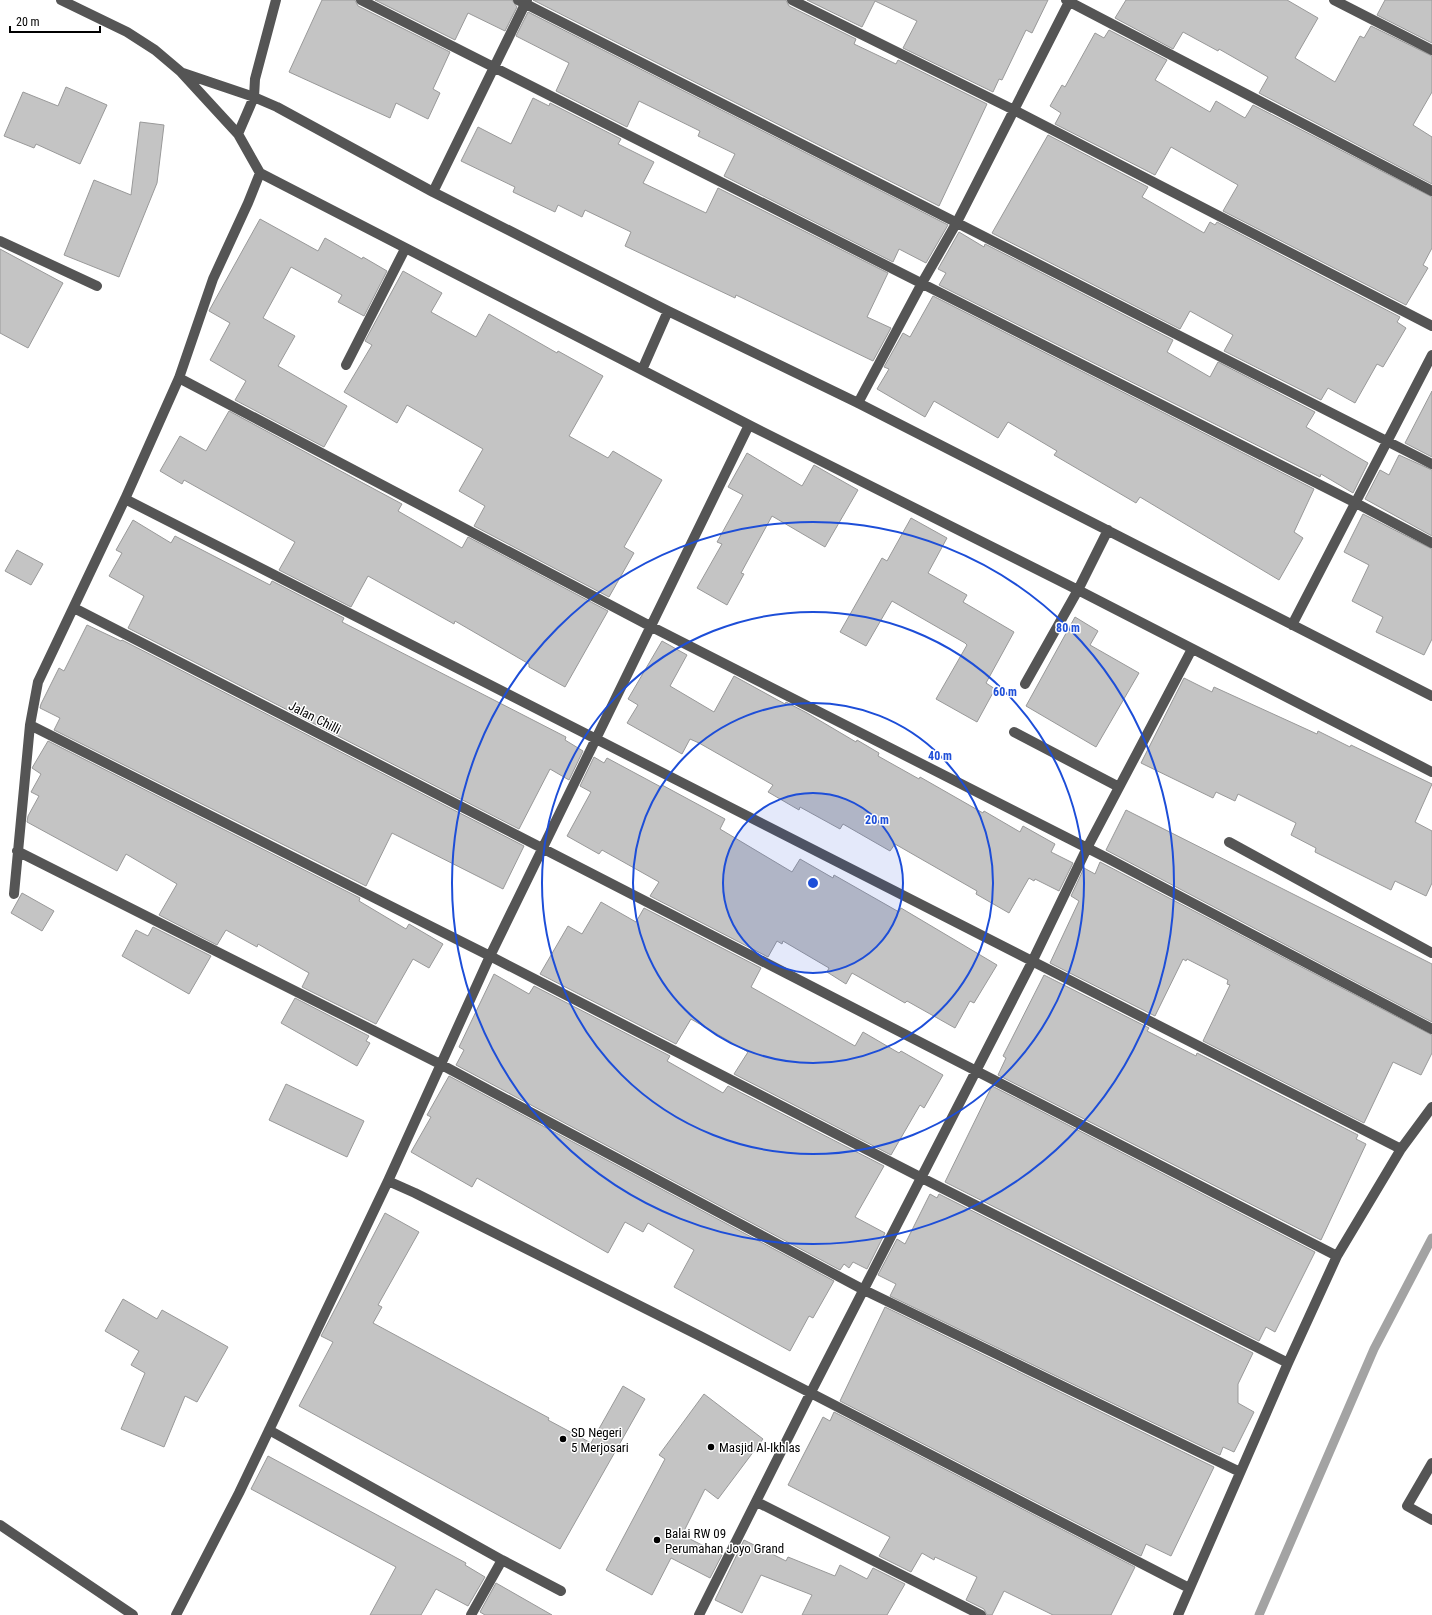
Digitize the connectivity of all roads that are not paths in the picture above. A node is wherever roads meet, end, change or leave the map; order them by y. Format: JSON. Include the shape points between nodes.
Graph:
{"nodes":[{"id":1,"x":61,"y":0,"type":"edge"},
{"id":2,"x":276,"y":0,"type":"edge"},
{"id":3,"x":361,"y":0,"type":"edge"},
{"id":4,"x":792,"y":0,"type":"edge"},
{"id":5,"x":1334,"y":0,"type":"edge"},
{"id":6,"x":523,"y":1,"type":"edge"},
{"id":7,"x":1069,"y":1,"type":"edge"},
{"id":8,"x":1432,"y":50,"type":"edge"},
{"id":9,"x":494,"y":68,"type":"junction"},
{"id":10,"x":181,"y":72,"type":"junction"},
{"id":11,"x":254,"y":97,"type":"junction"},
{"id":12,"x":1014,"y":110,"type":"junction"},
{"id":13,"x":238,"y":134,"type":"junction"},
{"id":14,"x":260,"y":173,"type":"junction"},
{"id":15,"x":1432,"y":191,"type":"edge"},
{"id":16,"x":433,"y":192,"type":"junction"},
{"id":17,"x":957,"y":222,"type":"junction"},
{"id":18,"x":0,"y":241,"type":"edge"},
{"id":19,"x":405,"y":249,"type":"junction"},
{"id":20,"x":922,"y":283,"type":"junction"},
{"id":21,"x":97,"y":286,"type":"dead end"},
{"id":22,"x":668,"y":311,"type":"junction"},
{"id":23,"x":1432,"y":326,"type":"edge"},
{"id":24,"x":1432,"y":355,"type":"edge"},
{"id":25,"x":346,"y":365,"type":"dead end"},
{"id":26,"x":642,"y":370,"type":"junction"},
{"id":27,"x":179,"y":378,"type":"junction"},
{"id":28,"x":858,"y":403,"type":"junction"},
{"id":29,"x":749,"y":425,"type":"junction"},
{"id":30,"x":1387,"y":441,"type":"junction"},
{"id":31,"x":1432,"y":464,"type":"edge"},
{"id":32,"x":125,"y":499,"type":"junction"},
{"id":33,"x":1354,"y":502,"type":"junction"},
{"id":34,"x":1108,"y":530,"type":"junction"},
{"id":35,"x":1432,"y":543,"type":"edge"},
{"id":36,"x":1078,"y":590,"type":"junction"},
{"id":37,"x":74,"y":608,"type":"junction"},
{"id":38,"x":1292,"y":625,"type":"junction"},
{"id":39,"x":650,"y":626,"type":"junction"},
{"id":40,"x":1192,"y":649,"type":"junction"},
{"id":41,"x":1025,"y":684,"type":"dead end"},
{"id":42,"x":1432,"y":696,"type":"edge"},
{"id":43,"x":30,"y":725,"type":"junction"},
{"id":44,"x":1014,"y":732,"type":"dead end"},
{"id":45,"x":596,"y":739,"type":"junction"},
{"id":46,"x":1432,"y":772,"type":"edge"},
{"id":47,"x":1118,"y":787,"type":"junction"},
{"id":48,"x":1229,"y":842,"type":"dead end"},
{"id":49,"x":543,"y":848,"type":"junction"},
{"id":50,"x":1087,"y":848,"type":"junction"},
{"id":51,"x":17,"y":851,"type":"junction"},
{"id":52,"x":14,"y":894,"type":"dead end"},
{"id":53,"x":1432,"y":953,"type":"edge"},
{"id":54,"x":490,"y":956,"type":"junction"},
{"id":55,"x":1032,"y":962,"type":"junction"},
{"id":56,"x":1432,"y":1029,"type":"edge"},
{"id":57,"x":440,"y":1064,"type":"junction"},
{"id":58,"x":977,"y":1071,"type":"junction"},
{"id":59,"x":1432,"y":1107,"type":"edge"},
{"id":60,"x":1401,"y":1149,"type":"junction"},
{"id":61,"x":920,"y":1177,"type":"junction"},
{"id":62,"x":388,"y":1182,"type":"junction"},
{"id":63,"x":1337,"y":1256,"type":"junction"},
{"id":64,"x":864,"y":1290,"type":"junction"},
{"id":65,"x":1288,"y":1362,"type":"junction"},
{"id":66,"x":810,"y":1394,"type":"junction"},
{"id":67,"x":269,"y":1430,"type":"junction"},
{"id":68,"x":1432,"y":1463,"type":"edge"},
{"id":69,"x":1240,"y":1472,"type":"junction"},
{"id":70,"x":757,"y":1502,"type":"junction"},
{"id":71,"x":1432,"y":1520,"type":"edge"},
{"id":72,"x":0,"y":1525,"type":"edge"},
{"id":73,"x":502,"y":1560,"type":"junction"},
{"id":74,"x":1190,"y":1588,"type":"junction"},
{"id":75,"x":562,"y":1591,"type":"dead end"},
{"id":76,"x":133,"y":1615,"type":"edge"},
{"id":77,"x":176,"y":1615,"type":"edge"},
{"id":78,"x":471,"y":1615,"type":"edge"},
{"id":79,"x":700,"y":1615,"type":"edge"},
{"id":80,"x":981,"y":1615,"type":"edge"},
{"id":81,"x":1178,"y":1615,"type":"edge"}],
"edges":[{"from":1,"to":10,"type":"street","via":[[127,32],[155,50]]},
{"from":2,"to":11,"type":"street","via":[[255,79]]},
{"from":3,"to":9,"type":"street"},
{"from":4,"to":12,"type":"street"},
{"from":5,"to":8,"type":"street"},
{"from":6,"to":9,"type":"street"},
{"from":6,"to":17,"type":"street"},
{"from":7,"to":12,"type":"street"},
{"from":7,"to":15,"type":"street"},
{"from":9,"to":16,"type":"street"},
{"from":9,"to":20,"type":"street"},
{"from":10,"to":11,"type":"street"},
{"from":10,"to":13,"type":"street"},
{"from":11,"to":13,"type":"street"},
{"from":11,"to":16,"type":"street"},
{"from":12,"to":17,"type":"street"},
{"from":12,"to":23,"type":"street"},
{"from":13,"to":14,"type":"street"},
{"from":14,"to":19,"type":"street"},
{"from":14,"to":27,"type":"street","via":[[213,279]]},
{"from":16,"to":22,"type":"street"},
{"from":17,"to":20,"type":"street"},
{"from":17,"to":30,"type":"street"},
{"from":18,"to":21,"type":"street"},
{"from":19,"to":25,"type":"street"},
{"from":19,"to":26,"type":"street"},
{"from":20,"to":28,"type":"street"},
{"from":20,"to":33,"type":"street"},
{"from":22,"to":26,"type":"street"},
{"from":22,"to":28,"type":"street"},
{"from":24,"to":30,"type":"street"},
{"from":26,"to":29,"type":"street"},
{"from":27,"to":32,"type":"street"},
{"from":27,"to":39,"type":"street"},
{"from":28,"to":34,"type":"street"},
{"from":29,"to":36,"type":"street"},
{"from":29,"to":39,"type":"street"},
{"from":30,"to":31,"type":"street"},
{"from":30,"to":33,"type":"street"},
{"from":32,"to":37,"type":"street"},
{"from":32,"to":45,"type":"street"},
{"from":33,"to":35,"type":"street"},
{"from":33,"to":38,"type":"street"},
{"from":34,"to":36,"type":"street"},
{"from":34,"to":38,"type":"street"},
{"from":36,"to":40,"type":"street"},
{"from":36,"to":41,"type":"street"},
{"from":37,"to":43,"type":"street","via":[[38,682]]},
{"from":37,"to":49,"type":"street","name":"Jalan Chilli"},
{"from":38,"to":42,"type":"street"},
{"from":39,"to":45,"type":"street"},
{"from":39,"to":50,"type":"street"},
{"from":40,"to":46,"type":"street"},
{"from":40,"to":47,"type":"street"},
{"from":43,"to":51,"type":"street"},
{"from":43,"to":54,"type":"street"},
{"from":44,"to":47,"type":"street"},
{"from":45,"to":49,"type":"street"},
{"from":45,"to":55,"type":"street"},
{"from":47,"to":50,"type":"street"},
{"from":48,"to":53,"type":"street"},
{"from":49,"to":54,"type":"street"},
{"from":49,"to":58,"type":"street","name":"Jalan Chilli"},
{"from":50,"to":55,"type":"street"},
{"from":50,"to":56,"type":"street"},
{"from":51,"to":52,"type":"street"},
{"from":51,"to":57,"type":"street"},
{"from":54,"to":57,"type":"street"},
{"from":54,"to":61,"type":"street"},
{"from":55,"to":58,"type":"street"},
{"from":55,"to":60,"type":"street"},
{"from":57,"to":62,"type":"street"},
{"from":57,"to":64,"type":"street"},
{"from":58,"to":61,"type":"street"},
{"from":58,"to":63,"type":"street","name":"Jalan Chilli"},
{"from":59,"to":60,"type":"street"},
{"from":60,"to":63,"type":"street"},
{"from":61,"to":64,"type":"street"},
{"from":61,"to":65,"type":"street"},
{"from":62,"to":66,"type":"street","via":[[415,1193],[672,1322]]},
{"from":62,"to":67,"type":"street"},
{"from":63,"to":65,"type":"street"},
{"from":64,"to":66,"type":"street"},
{"from":64,"to":69,"type":"street"},
{"from":65,"to":69,"type":"street"},
{"from":66,"to":70,"type":"street"},
{"from":66,"to":74,"type":"street"},
{"from":67,"to":73,"type":"street"},
{"from":67,"to":77,"type":"street"},
{"from":68,"to":71,"type":"street","via":[[1407,1506]]},
{"from":69,"to":74,"type":"street"},
{"from":70,"to":79,"type":"street"},
{"from":70,"to":80,"type":"street"},
{"from":72,"to":76,"type":"street"},
{"from":73,"to":75,"type":"street"},
{"from":73,"to":78,"type":"street"},
{"from":74,"to":81,"type":"street"}]}
